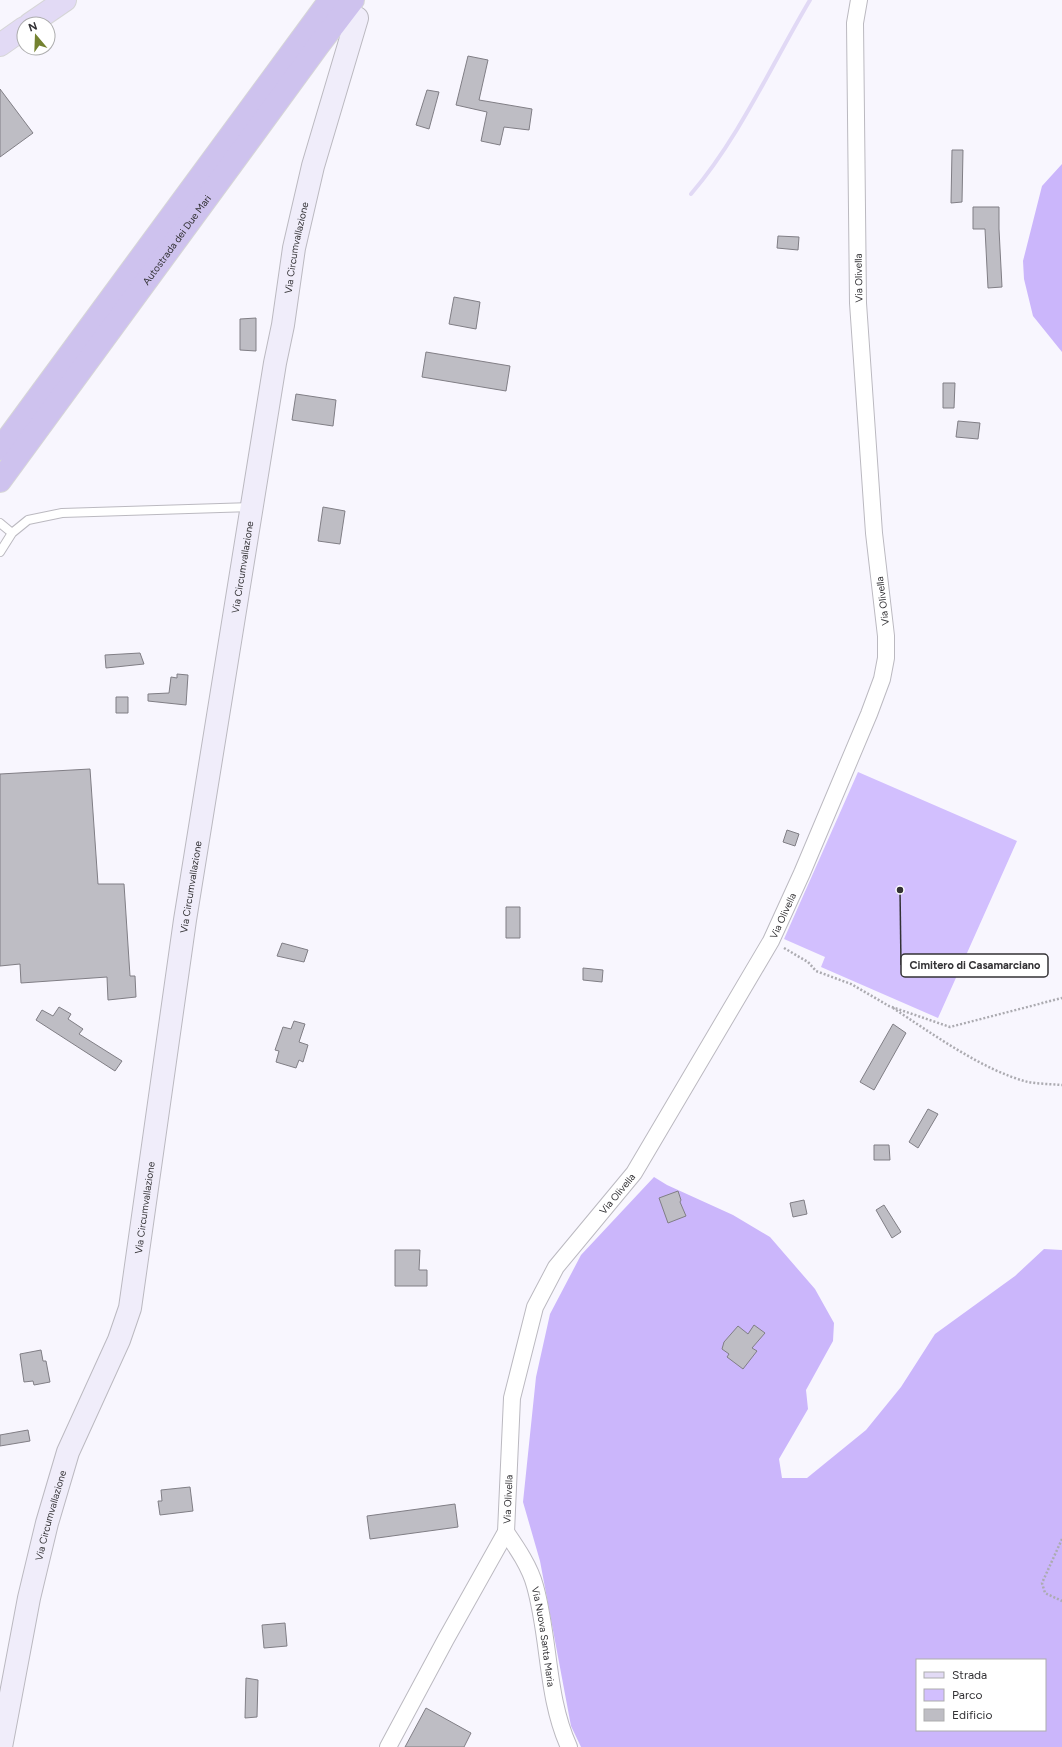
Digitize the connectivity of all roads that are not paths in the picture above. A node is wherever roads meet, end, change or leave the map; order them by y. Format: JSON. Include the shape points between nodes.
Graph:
{"nodes":[{"id":1,"x":65,"y":0,"type":"edge"},
{"id":2,"x":330,"y":0,"type":"edge"},
{"id":3,"x":859,"y":0,"type":"edge"},
{"id":4,"x":355,"y":9,"type":"edge"},
{"id":5,"x":42,"y":16,"type":"edge"},
{"id":6,"x":16,"y":34,"type":"edge"},
{"id":7,"x":0,"y":45,"type":"edge"},
{"id":8,"x":0,"y":449,"type":"edge"},
{"id":9,"x":0,"y":481,"type":"edge"},
{"id":10,"x":252,"y":507,"type":"junction"},
{"id":11,"x":0,"y":523,"type":"edge"},
{"id":12,"x":12,"y":533,"type":"junction"},
{"id":13,"x":0,"y":552,"type":"edge"},
{"id":14,"x":506,"y":1532,"type":"junction"},
{"id":15,"x":1,"y":1747,"type":"edge"},
{"id":16,"x":388,"y":1747,"type":"edge"},
{"id":17,"x":569,"y":1747,"type":"edge"}],
"edges":[{"from":1,"to":5,"type":"main road"},
{"from":2,"to":8,"type":"highway","name":"Autostrada dei Due Mari"},
{"from":3,"to":14,"type":"street","name":"Via Olivella","via":[[855,24],[858,303],[874,533],[886,636],[886,658],[882,679],[802,873],[771,941],[634,1173],[556,1267],[535,1307],[512,1398]]},
{"from":4,"to":9,"type":"highway","name":"Autostrada dei Due Mari","via":[[318,46]]},
{"from":4,"to":10,"type":"street","name":"Via Circumvallazione","via":[[294,248]]},
{"from":6,"to":7,"type":"main road"},
{"from":10,"to":12,"type":"lane","via":[[62,513],[28,520]]},
{"from":10,"to":15,"type":"street","name":"Via Circumvallazione","via":[[185,920],[130,1308],[119,1340],[68,1452],[46,1523]]},
{"from":11,"to":12,"type":"lane"},
{"from":12,"to":13,"type":"lane"},
{"from":14,"to":16,"type":"street","name":"Via Olivella"},
{"from":14,"to":17,"type":"street","name":"Via Nuova Santa Maria","via":[[518,1550],[534,1584],[545,1630],[556,1711]]}]}
